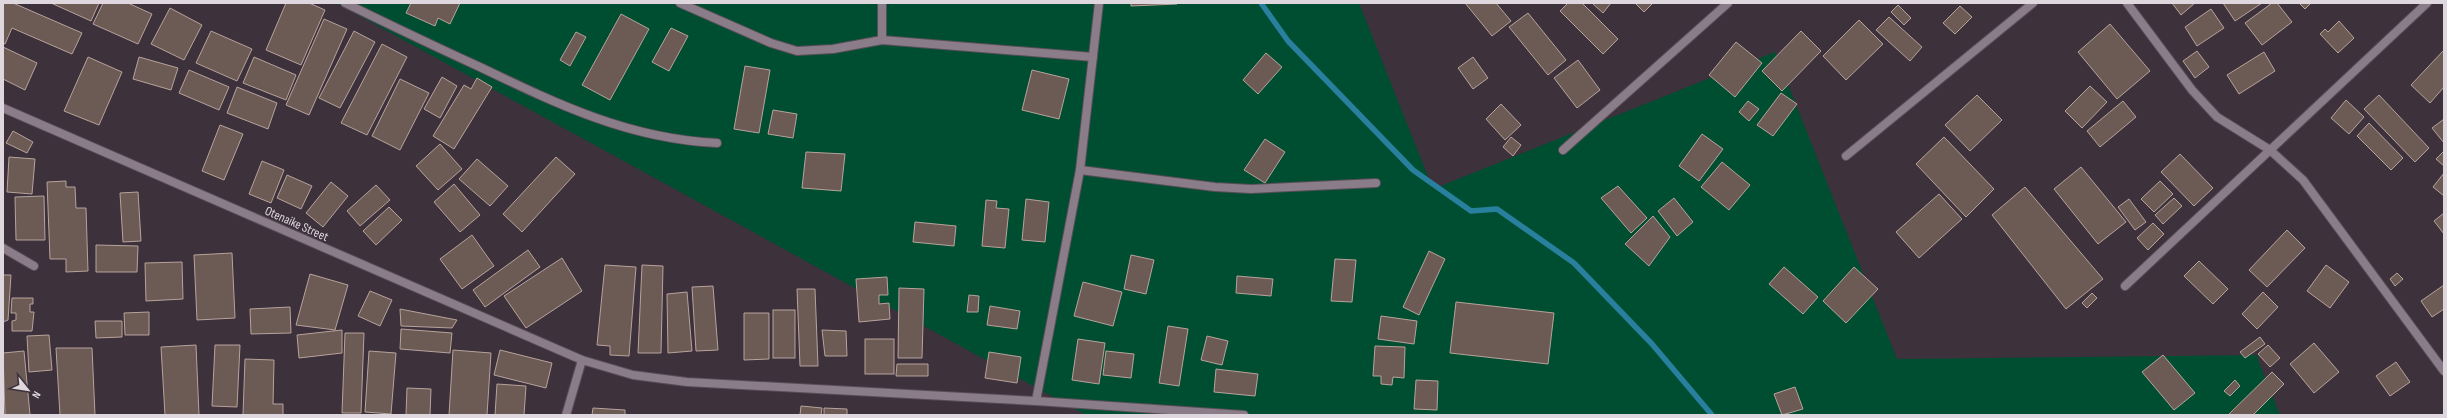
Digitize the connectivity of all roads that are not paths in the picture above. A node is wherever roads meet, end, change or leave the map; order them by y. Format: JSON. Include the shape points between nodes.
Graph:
{"nodes":[{"id":1,"x":345,"y":3,"type":"edge"},
{"id":2,"x":680,"y":3,"type":"edge"},
{"id":3,"x":882,"y":3,"type":"edge"},
{"id":4,"x":1099,"y":3,"type":"edge"},
{"id":5,"x":1728,"y":3,"type":"edge"},
{"id":6,"x":2033,"y":3,"type":"edge"},
{"id":7,"x":2127,"y":3,"type":"edge"},
{"id":8,"x":2427,"y":3,"type":"edge"},
{"id":9,"x":882,"y":40,"type":"junction"},
{"id":10,"x":1093,"y":57,"type":"junction"},
{"id":11,"x":3,"y":108,"type":"edge"},
{"id":12,"x":717,"y":144,"type":"dead end"},
{"id":13,"x":1563,"y":150,"type":"dead end"},
{"id":14,"x":2270,"y":150,"type":"junction"},
{"id":15,"x":1846,"y":156,"type":"dead end"},
{"id":16,"x":1080,"y":170,"type":"junction"},
{"id":17,"x":1376,"y":183,"type":"dead end"},
{"id":18,"x":3,"y":248,"type":"edge"},
{"id":19,"x":34,"y":266,"type":"dead end"},
{"id":20,"x":2125,"y":286,"type":"dead end"},
{"id":21,"x":582,"y":360,"type":"junction"},
{"id":22,"x":2444,"y":371,"type":"edge"},
{"id":23,"x":1036,"y":401,"type":"junction"},
{"id":24,"x":566,"y":415,"type":"edge"},
{"id":25,"x":1244,"y":415,"type":"edge"}],
"edges":[{"from":1,"to":12,"type":"street","via":[[564,107],[640,133],[687,142]]},
{"from":2,"to":9,"type":"street","via":[[771,43],[796,51]]},
{"from":3,"to":9,"type":"street"},
{"from":4,"to":10,"type":"street"},
{"from":5,"to":13,"type":"street"},
{"from":6,"to":15,"type":"street"},
{"from":7,"to":14,"type":"street","via":[[2192,90],[2217,117]]},
{"from":8,"to":14,"type":"street"},
{"from":9,"to":10,"type":"street"},
{"from":10,"to":16,"type":"street"},
{"from":11,"to":21,"type":"street","name":"Otenaike Street"},
{"from":14,"to":20,"type":"street"},
{"from":14,"to":22,"type":"street","via":[[2303,180]]},
{"from":16,"to":17,"type":"street","via":[[1251,189]]},
{"from":16,"to":23,"type":"street"},
{"from":18,"to":19,"type":"street"},
{"from":21,"to":23,"type":"street","name":"Otenaike Street","via":[[633,375],[687,382]]},
{"from":21,"to":24,"type":"street"},
{"from":23,"to":25,"type":"street","name":"Otenaike Street"}]}
